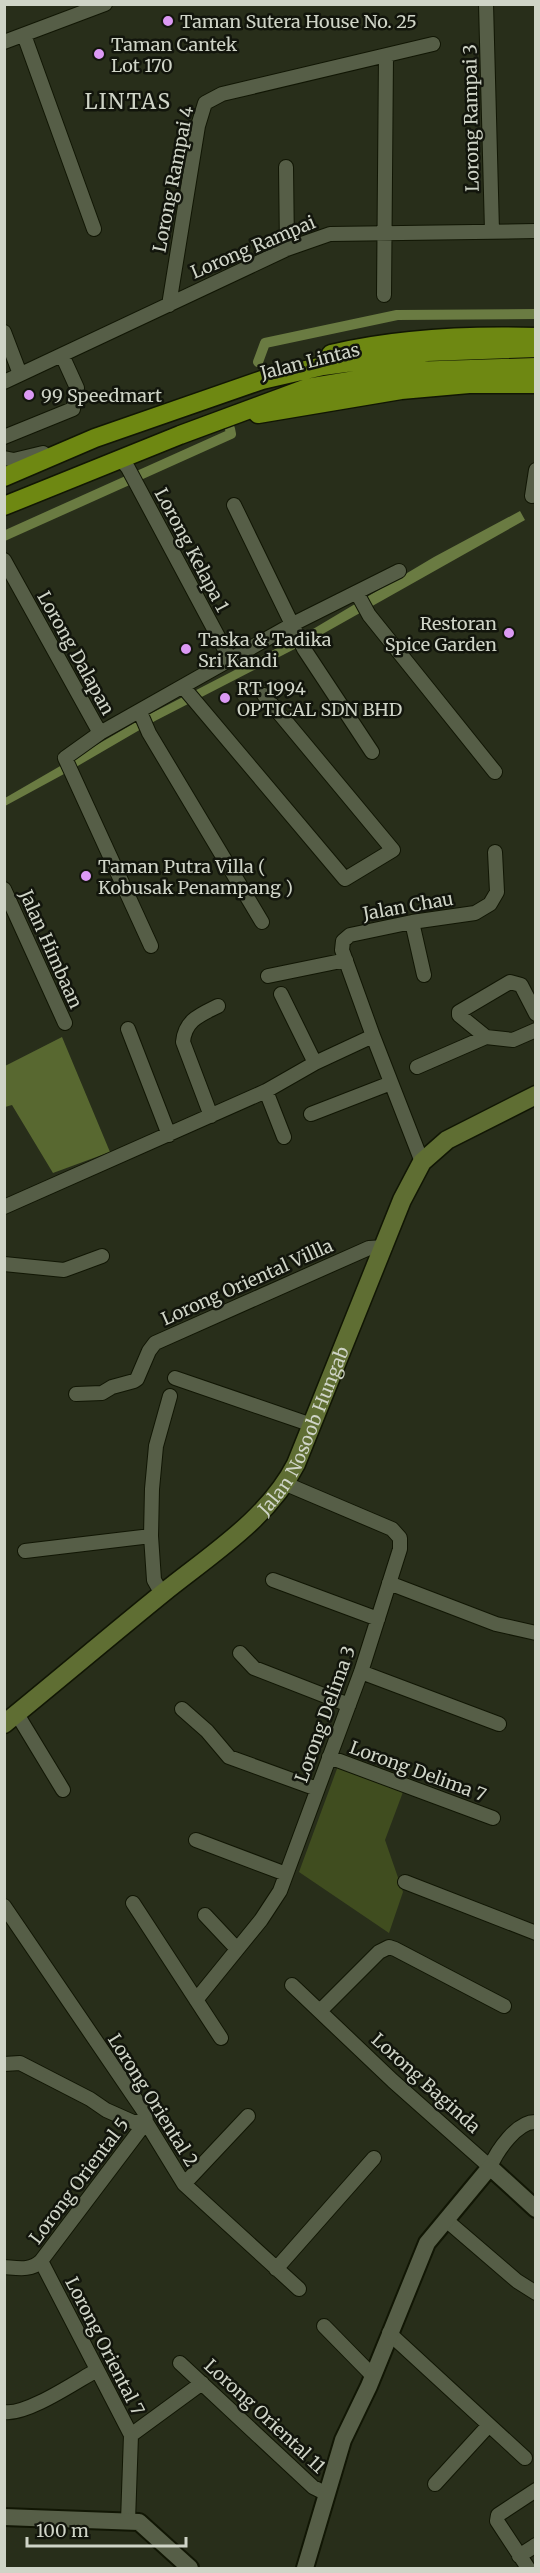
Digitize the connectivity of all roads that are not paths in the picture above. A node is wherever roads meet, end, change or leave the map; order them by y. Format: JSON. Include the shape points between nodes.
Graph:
{"nodes":[{"id":1,"x":105,"y":4,"type":"edge"},
{"id":2,"x":486,"y":4,"type":"edge"},
{"id":3,"x":69,"y":11,"type":"edge"},
{"id":4,"x":24,"y":35,"type":"junction"},
{"id":5,"x":4,"y":42,"type":"edge"},
{"id":6,"x":433,"y":44,"type":"dead end"},
{"id":7,"x":386,"y":56,"type":"junction"},
{"id":8,"x":286,"y":167,"type":"dead end"},
{"id":9,"x":94,"y":229,"type":"dead end"},
{"id":10,"x":492,"y":231,"type":"junction"},
{"id":11,"x":536,"y":231,"type":"edge"},
{"id":12,"x":385,"y":232,"type":"junction"},
{"id":13,"x":287,"y":249,"type":"junction"},
{"id":14,"x":384,"y":295,"type":"dead end"},
{"id":15,"x":169,"y":305,"type":"junction"},
{"id":16,"x":4,"y":332,"type":"edge"},
{"id":17,"x":536,"y":337,"type":"edge"},
{"id":18,"x":536,"y":348,"type":"edge"},
{"id":19,"x":62,"y":355,"type":"junction"},
{"id":20,"x":536,"y":367,"type":"edge"},
{"id":21,"x":20,"y":374,"type":"junction"},
{"id":22,"x":4,"y":382,"type":"edge"},
{"id":23,"x":536,"y":384,"type":"edge"},
{"id":24,"x":237,"y":385,"type":"junction"},
{"id":25,"x":218,"y":421,"type":"junction"},
{"id":26,"x":4,"y":437,"type":"edge"},
{"id":27,"x":70,"y":448,"type":"junction"},
{"id":28,"x":4,"y":458,"type":"edge"},
{"id":29,"x":124,"y":464,"type":"junction"},
{"id":30,"x":536,"y":470,"type":"edge"},
{"id":31,"x":4,"y":477,"type":"edge"},
{"id":32,"x":532,"y":496,"type":"dead end"},
{"id":33,"x":234,"y":505,"type":"dead end"},
{"id":34,"x":4,"y":506,"type":"edge"},
{"id":35,"x":4,"y":560,"type":"edge"},
{"id":36,"x":399,"y":572,"type":"dead end"},
{"id":37,"x":359,"y":596,"type":"junction"},
{"id":38,"x":298,"y":636,"type":"junction"},
{"id":39,"x":230,"y":659,"type":"junction"},
{"id":40,"x":189,"y":694,"type":"junction"},
{"id":41,"x":264,"y":695,"type":"dead end"},
{"id":42,"x":140,"y":712,"type":"junction"},
{"id":43,"x":100,"y":732,"type":"junction"},
{"id":44,"x":372,"y":752,"type":"dead end"},
{"id":45,"x":495,"y":772,"type":"dead end"},
{"id":46,"x":495,"y":852,"type":"dead end"},
{"id":47,"x":4,"y":889,"type":"edge"},
{"id":48,"x":262,"y":922,"type":"dead end"},
{"id":49,"x":412,"y":922,"type":"junction"},
{"id":50,"x":152,"y":946,"type":"dead end"},
{"id":51,"x":346,"y":960,"type":"junction"},
{"id":52,"x":424,"y":975,"type":"dead end"},
{"id":53,"x":268,"y":976,"type":"dead end"},
{"id":54,"x":281,"y":994,"type":"dead end"},
{"id":55,"x":218,"y":1006,"type":"dead end"},
{"id":56,"x":536,"y":1014,"type":"edge"},
{"id":57,"x":66,"y":1023,"type":"dead end"},
{"id":58,"x":128,"y":1029,"type":"dead end"},
{"id":59,"x":536,"y":1030,"type":"edge"},
{"id":60,"x":374,"y":1036,"type":"junction"},
{"id":61,"x":486,"y":1037,"type":"junction"},
{"id":62,"x":315,"y":1064,"type":"junction"},
{"id":63,"x":417,"y":1067,"type":"dead end"},
{"id":64,"x":391,"y":1083,"type":"junction"},
{"id":65,"x":266,"y":1091,"type":"junction"},
{"id":66,"x":536,"y":1095,"type":"edge"},
{"id":67,"x":310,"y":1114,"type":"dead end"},
{"id":68,"x":211,"y":1116,"type":"junction"},
{"id":69,"x":169,"y":1135,"type":"junction"},
{"id":70,"x":284,"y":1137,"type":"dead end"},
{"id":71,"x":422,"y":1162,"type":"junction"},
{"id":72,"x":4,"y":1207,"type":"edge"},
{"id":73,"x":385,"y":1246,"type":"junction"},
{"id":74,"x":102,"y":1256,"type":"dead end"},
{"id":75,"x":4,"y":1264,"type":"edge"},
{"id":76,"x":175,"y":1378,"type":"dead end"},
{"id":77,"x":76,"y":1394,"type":"dead end"},
{"id":78,"x":170,"y":1396,"type":"dead end"},
{"id":79,"x":312,"y":1425,"type":"junction"},
{"id":80,"x":286,"y":1484,"type":"junction"},
{"id":81,"x":151,"y":1536,"type":"junction"},
{"id":82,"x":25,"y":1551,"type":"dead end"},
{"id":83,"x":273,"y":1580,"type":"dead end"},
{"id":84,"x":389,"y":1583,"type":"junction"},
{"id":85,"x":162,"y":1594,"type":"junction"},
{"id":86,"x":378,"y":1619,"type":"junction"},
{"id":87,"x":536,"y":1633,"type":"edge"},
{"id":88,"x":240,"y":1653,"type":"dead end"},
{"id":89,"x":361,"y":1672,"type":"junction"},
{"id":90,"x":349,"y":1705,"type":"junction"},
{"id":91,"x":182,"y":1709,"type":"dead end"},
{"id":92,"x":11,"y":1719,"type":"edge"},
{"id":93,"x":500,"y":1724,"type":"dead end"},
{"id":94,"x":329,"y":1757,"type":"junction"},
{"id":95,"x":63,"y":1790,"type":"dead end"},
{"id":96,"x":317,"y":1790,"type":"junction"},
{"id":97,"x":493,"y":1818,"type":"dead end"},
{"id":98,"x":196,"y":1840,"type":"dead end"},
{"id":99,"x":286,"y":1874,"type":"junction"},
{"id":100,"x":405,"y":1881,"type":"dead end"},
{"id":101,"x":133,"y":1903,"type":"dead end"},
{"id":102,"x":4,"y":1906,"type":"edge"},
{"id":103,"x":206,"y":1915,"type":"dead end"},
{"id":104,"x":536,"y":1933,"type":"edge"},
{"id":105,"x":237,"y":1949,"type":"junction"},
{"id":106,"x":292,"y":1985,"type":"dead end"},
{"id":107,"x":196,"y":2000,"type":"junction"},
{"id":108,"x":504,"y":2006,"type":"dead end"},
{"id":109,"x":320,"y":2011,"type":"junction"},
{"id":110,"x":221,"y":2038,"type":"dead end"},
{"id":111,"x":4,"y":2064,"type":"edge"},
{"id":112,"x":248,"y":2116,"type":"dead end"},
{"id":113,"x":146,"y":2122,"type":"junction"},
{"id":114,"x":536,"y":2122,"type":"edge"},
{"id":115,"x":374,"y":2158,"type":"dead end"},
{"id":116,"x":490,"y":2167,"type":"junction"},
{"id":117,"x":184,"y":2184,"type":"junction"},
{"id":118,"x":536,"y":2209,"type":"edge"},
{"id":119,"x":446,"y":2220,"type":"junction"},
{"id":120,"x":41,"y":2261,"type":"junction"},
{"id":121,"x":4,"y":2267,"type":"edge"},
{"id":122,"x":276,"y":2269,"type":"junction"},
{"id":123,"x":299,"y":2289,"type":"dead end"},
{"id":124,"x":536,"y":2293,"type":"edge"},
{"id":125,"x":324,"y":2326,"type":"dead end"},
{"id":126,"x":389,"y":2333,"type":"junction"},
{"id":127,"x":180,"y":2363,"type":"dead end"},
{"id":128,"x":97,"y":2370,"type":"junction"},
{"id":129,"x":372,"y":2375,"type":"junction"},
{"id":130,"x":202,"y":2383,"type":"junction"},
{"id":131,"x":7,"y":2412,"type":"edge"},
{"id":132,"x":489,"y":2425,"type":"junction"},
{"id":133,"x":131,"y":2435,"type":"junction"},
{"id":134,"x":525,"y":2458,"type":"dead end"},
{"id":135,"x":435,"y":2484,"type":"dead end"},
{"id":136,"x":536,"y":2490,"type":"edge"},
{"id":137,"x":327,"y":2494,"type":"junction"},
{"id":138,"x":4,"y":2517,"type":"edge"},
{"id":139,"x":128,"y":2521,"type":"junction"},
{"id":140,"x":536,"y":2545,"type":"edge"},
{"id":141,"x":519,"y":2556,"type":"junction"},
{"id":142,"x":190,"y":2568,"type":"edge"},
{"id":143,"x":305,"y":2568,"type":"edge"},
{"id":144,"x":528,"y":2568,"type":"edge"}],
"edges":[{"from":1,"to":3,"type":"street"},
{"from":2,"to":10,"type":"street","name":"Lorong Rampai 3"},
{"from":3,"to":4,"type":"street"},
{"from":4,"to":5,"type":"street"},
{"from":4,"to":9,"type":"street"},
{"from":6,"to":7,"type":"street","name":"Lorong Rampai 4"},
{"from":7,"to":12,"type":"street"},
{"from":7,"to":15,"type":"street","name":"Lorong Rampai 4","via":[[222,94],[205,103]]},
{"from":8,"to":13,"type":"street"},
{"from":10,"to":11,"type":"street","name":"Lorong Rampai"},
{"from":10,"to":12,"type":"street","name":"Lorong Rampai"},
{"from":12,"to":13,"type":"street","name":"Lorong Rampai","via":[[330,234]]},
{"from":12,"to":14,"type":"street"},
{"from":13,"to":15,"type":"street","name":"Lorong Rampai"},
{"from":15,"to":19,"type":"street","name":"Lorong Rampai"},
{"from":16,"to":21,"type":"street"},
{"from":17,"to":24,"type":"highway","name":"Jalan Lintas","via":[[468,336],[360,348],[277,367]]},
{"from":18,"to":24,"type":"highway","name":"Jalan Lintas","via":[[427,352],[323,366]]},
{"from":19,"to":21,"type":"street","name":"Lorong Rampai"},
{"from":19,"to":26,"type":"street","via":[[77,388],[73,409]]},
{"from":20,"to":25,"type":"highway","name":"Jalan Lintas","via":[[410,371],[349,379],[307,388]]},
{"from":21,"to":22,"type":"street","name":"Lorong Rampai"},
{"from":23,"to":25,"type":"highway","name":"Jalan Lintas","via":[[401,390]]},
{"from":24,"to":27,"type":"highway","name":"Jalan Lintas","via":[[165,405]]},
{"from":25,"to":29,"type":"highway","name":"Jalan Lintas"},
{"from":27,"to":28,"type":"street","via":[[14,460]]},
{"from":27,"to":31,"type":"highway","name":"Jalan Lintas"},
{"from":29,"to":34,"type":"highway","name":"Jalan Lintas"},
{"from":29,"to":39,"type":"street","name":"Lorong Kelapa 1"},
{"from":30,"to":32,"type":"street"},
{"from":33,"to":38,"type":"street"},
{"from":35,"to":43,"type":"street","name":"Lorong Dalapan"},
{"from":36,"to":37,"type":"street"},
{"from":37,"to":38,"type":"street"},
{"from":37,"to":45,"type":"street","via":[[369,615]]},
{"from":38,"to":39,"type":"street"},
{"from":38,"to":44,"type":"street"},
{"from":39,"to":40,"type":"street"},
{"from":40,"to":41,"type":"street","via":[[345,879],[393,850]]},
{"from":40,"to":42,"type":"street"},
{"from":42,"to":43,"type":"street","name":"Lorong Dalapan"},
{"from":42,"to":48,"type":"street","name":"Lorong Dalapan"},
{"from":43,"to":50,"type":"street","via":[[65,758]]},
{"from":46,"to":49,"type":"street","name":"Jalan Chau","via":[[497,892],[490,904],[475,913]]},
{"from":47,"to":57,"type":"street","name":"Jalan Himbaan"},
{"from":49,"to":51,"type":"street","name":"Jalan Chau","via":[[350,935],[343,940]]},
{"from":49,"to":52,"type":"street"},
{"from":51,"to":53,"type":"street"},
{"from":51,"to":60,"type":"street"},
{"from":54,"to":62,"type":"street"},
{"from":55,"to":68,"type":"street","via":[[189,1022],[183,1042]]},
{"from":56,"to":61,"type":"street","via":[[521,985],[510,982],[459,1012]]},
{"from":58,"to":69,"type":"street"},
{"from":59,"to":61,"type":"street","via":[[513,1040]]},
{"from":60,"to":62,"type":"street"},
{"from":60,"to":64,"type":"street"},
{"from":61,"to":63,"type":"street"},
{"from":62,"to":65,"type":"street"},
{"from":64,"to":67,"type":"street"},
{"from":64,"to":71,"type":"street"},
{"from":65,"to":68,"type":"street"},
{"from":65,"to":70,"type":"street"},
{"from":66,"to":71,"type":"main road","name":"Jalan Nosoob Hungab","via":[[447,1140]]},
{"from":68,"to":69,"type":"street"},
{"from":69,"to":72,"type":"street"},
{"from":71,"to":73,"type":"main road","name":"Jalan Nosoob Hungab"},
{"from":73,"to":77,"type":"street","name":"Lorong Oriental Villla","via":[[369,1248],[166,1338],[149,1351],[134,1381],[102,1393]]},
{"from":73,"to":79,"type":"main road","name":"Jalan Nosoob Hungab"},
{"from":74,"to":75,"type":"street","via":[[64,1270]]},
{"from":76,"to":79,"type":"street"},
{"from":78,"to":81,"type":"street","via":[[156,1446]]},
{"from":79,"to":80,"type":"main road","name":"Jalan Nosoob Hungab"},
{"from":80,"to":84,"type":"street","name":"Lorong Delima 3","via":[[392,1529],[401,1543]]},
{"from":80,"to":85,"type":"main road","name":"Jalan Nosoob Hungab","via":[[253,1519]]},
{"from":81,"to":82,"type":"street"},
{"from":81,"to":85,"type":"street","via":[[154,1580]]},
{"from":83,"to":86,"type":"street"},
{"from":84,"to":86,"type":"street","name":"Lorong Delima 3"},
{"from":84,"to":87,"type":"street","via":[[496,1624]]},
{"from":85,"to":92,"type":"main road","name":"Jalan Nosoob Hungab"},
{"from":86,"to":89,"type":"street","name":"Lorong Delima 3"},
{"from":88,"to":90,"type":"street","via":[[254,1668]]},
{"from":89,"to":90,"type":"street","name":"Lorong Delima 3"},
{"from":89,"to":93,"type":"street"},
{"from":90,"to":94,"type":"street","name":"Lorong Delima 3"},
{"from":91,"to":96,"type":"street","via":[[229,1757]]},
{"from":92,"to":95,"type":"street"},
{"from":94,"to":96,"type":"street","name":"Lorong Delima 3"},
{"from":94,"to":97,"type":"street","name":"Lorong Delima 7"},
{"from":96,"to":99,"type":"street","name":"Lorong Delima 3"},
{"from":98,"to":99,"type":"street"},
{"from":99,"to":105,"type":"street","name":"Lorong Delima 3","via":[[270,1907]]},
{"from":100,"to":104,"type":"street"},
{"from":101,"to":107,"type":"street"},
{"from":102,"to":113,"type":"street","name":"Lorong Oriental 2","via":[[145,2113]]},
{"from":103,"to":105,"type":"street"},
{"from":105,"to":107,"type":"street","name":"Lorong Delima 3"},
{"from":106,"to":109,"type":"street","name":"Lorong Baginda"},
{"from":107,"to":110,"type":"street"},
{"from":108,"to":109,"type":"street","via":[[389,1947],[379,1952]]},
{"from":109,"to":116,"type":"street","name":"Lorong Baginda"},
{"from":111,"to":113,"type":"street","via":[[20,2064],[106,2110],[133,2122]]},
{"from":112,"to":117,"type":"street"},
{"from":113,"to":117,"type":"street","name":"Lorong Oriental 2"},
{"from":113,"to":120,"type":"street","name":"Lorong Oriental 5"},
{"from":114,"to":116,"type":"street","via":[[525,2122]]},
{"from":115,"to":122,"type":"street"},
{"from":116,"to":118,"type":"street","name":"Lorong Baginda"},
{"from":116,"to":119,"type":"street"},
{"from":117,"to":122,"type":"street","name":"Lorong Oriental 2"},
{"from":119,"to":124,"type":"street"},
{"from":119,"to":126,"type":"street","via":[[427,2243]]},
{"from":120,"to":121,"type":"street","via":[[35,2267]]},
{"from":120,"to":128,"type":"street","name":"Lorong Oriental 7"},
{"from":122,"to":123,"type":"street","name":"Lorong Oriental 2"},
{"from":125,"to":129,"type":"street"},
{"from":126,"to":129,"type":"street"},
{"from":126,"to":132,"type":"street"},
{"from":127,"to":130,"type":"street","name":"Lorong Oriental 11"},
{"from":128,"to":131,"type":"street","via":[[27,2408]]},
{"from":128,"to":133,"type":"street","name":"Lorong Oriental 7"},
{"from":129,"to":137,"type":"street","via":[[343,2440]]},
{"from":130,"to":133,"type":"street"},
{"from":130,"to":137,"type":"street","name":"Lorong Oriental 11","via":[[313,2487]]},
{"from":132,"to":134,"type":"street"},
{"from":132,"to":135,"type":"street"},
{"from":133,"to":139,"type":"street","name":"Lorong Oriental 7"},
{"from":136,"to":141,"type":"street","via":[[498,2515],[500,2529]]},
{"from":137,"to":143,"type":"street"},
{"from":138,"to":139,"type":"street"},
{"from":139,"to":142,"type":"street","via":[[139,2522]]},
{"from":140,"to":141,"type":"street"},
{"from":141,"to":144,"type":"street"}]}
